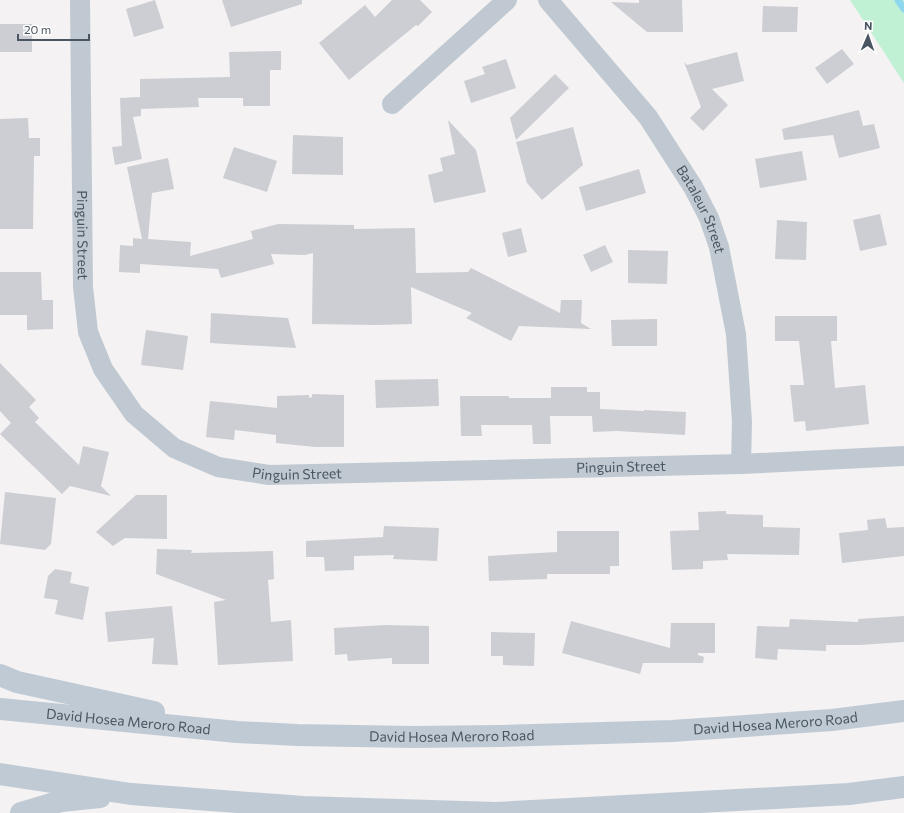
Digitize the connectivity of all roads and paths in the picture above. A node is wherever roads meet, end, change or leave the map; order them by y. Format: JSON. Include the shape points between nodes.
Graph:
{"nodes":[{"id":1,"x":80,"y":0,"type":"edge"},
{"id":2,"x":507,"y":0,"type":"edge"},
{"id":3,"x":548,"y":0,"type":"edge"},
{"id":4,"x":392,"y":104,"type":"dead end"},
{"id":5,"x":904,"y":456,"type":"edge"},
{"id":6,"x":741,"y":464,"type":"junction"},
{"id":7,"x":0,"y":675,"type":"edge"},
{"id":8,"x":0,"y":709,"type":"edge"},
{"id":9,"x":904,"y":711,"type":"edge"},
{"id":10,"x":237,"y":732,"type":"junction"},
{"id":11,"x":0,"y":774,"type":"edge"},
{"id":12,"x":904,"y":787,"type":"edge"},
{"id":13,"x":131,"y":794,"type":"junction"},
{"id":14,"x":21,"y":813,"type":"edge"},
{"id":15,"x":496,"y":813,"type":"edge"}],
"edges":[{"from":1,"to":6,"type":"street","name":"Pinguin Street","via":[[83,287],[88,332],[103,369],[134,414],[174,448],[218,467],[269,475]]},
{"from":2,"to":4,"type":"street"},
{"from":3,"to":6,"type":"street","name":"Bataleur Street","via":[[648,117],[694,187],[709,218],[719,247],[736,334],[742,422]]},
{"from":5,"to":6,"type":"street","name":"Pinguin Street"},
{"from":7,"to":10,"type":"main road","via":[[17,682]]},
{"from":8,"to":10,"type":"main road","name":"David Hosea Meroro Road"},
{"from":9,"to":10,"type":"main road","name":"David Hosea Meroro Road","via":[[832,720],[672,731],[500,736],[297,735]]},
{"from":11,"to":13,"type":"main road"},
{"from":12,"to":15,"type":"main road","via":[[849,794]]},
{"from":13,"to":14,"type":"main road","via":[[61,801]]},
{"from":13,"to":15,"type":"main road","via":[[303,807]]}]}
